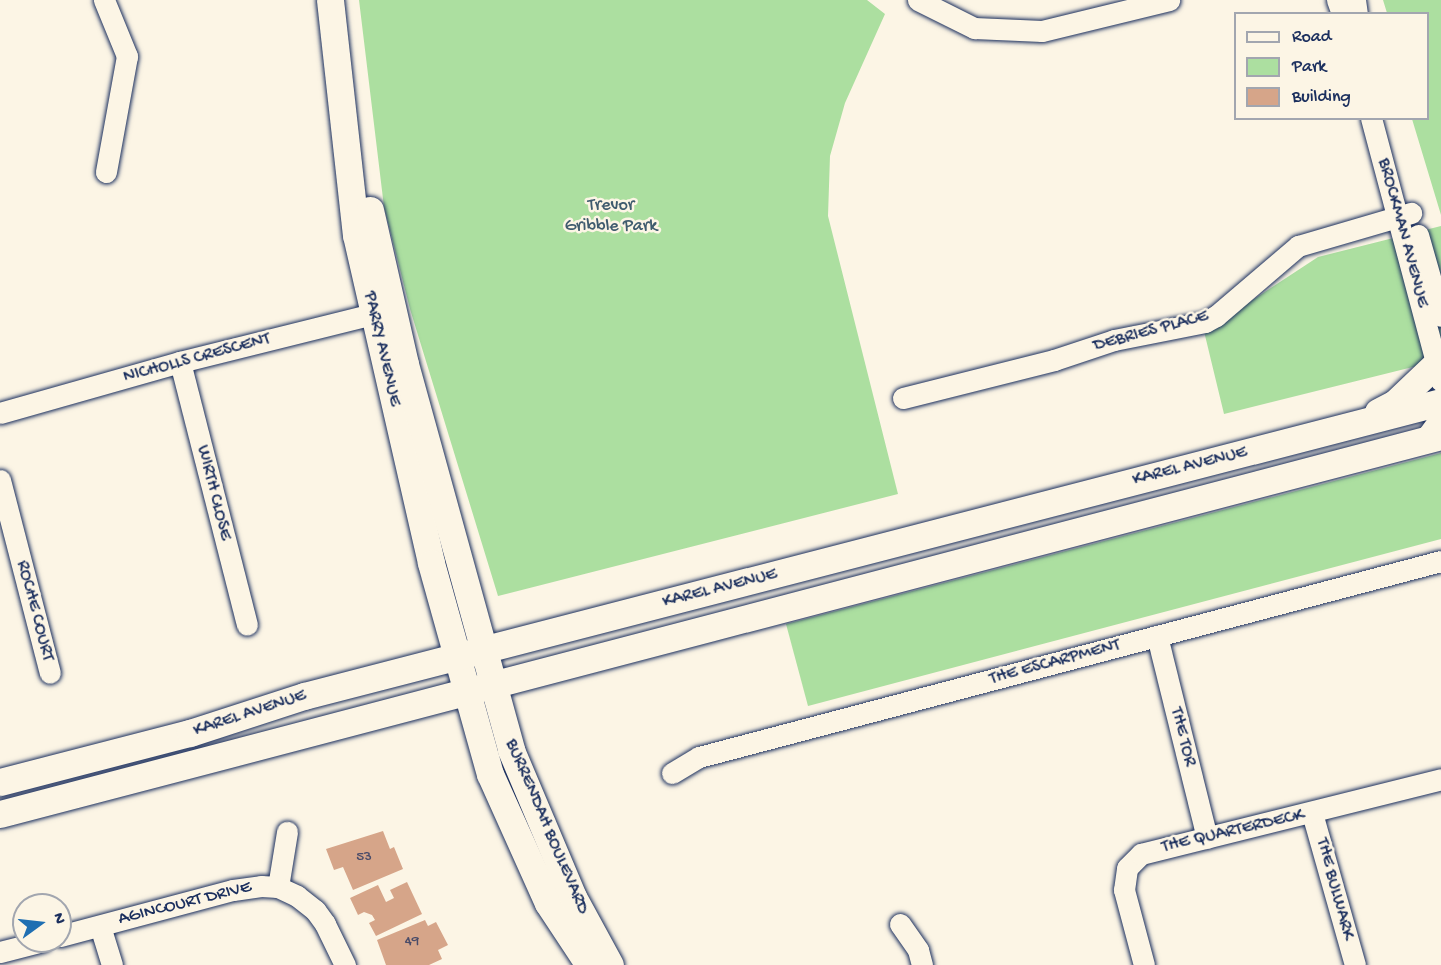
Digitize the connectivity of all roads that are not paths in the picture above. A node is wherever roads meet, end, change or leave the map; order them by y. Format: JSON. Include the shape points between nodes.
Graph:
{"nodes":[{"id":1,"x":104,"y":0,"type":"edge"},
{"id":2,"x":330,"y":0,"type":"edge"},
{"id":3,"x":348,"y":0,"type":"edge"},
{"id":4,"x":918,"y":0,"type":"edge"},
{"id":5,"x":1169,"y":0,"type":"edge"},
{"id":6,"x":1123,"y":6,"type":"edge"},
{"id":7,"x":1372,"y":120,"type":"edge"},
{"id":8,"x":1385,"y":120,"type":"edge"},
{"id":9,"x":106,"y":172,"type":"dead end"},
{"id":10,"x":1405,"y":215,"type":"junction"},
{"id":11,"x":383,"y":311,"type":"junction"},
{"id":12,"x":1441,"y":316,"type":"edge"},
{"id":13,"x":180,"y":362,"type":"junction"},
{"id":14,"x":1438,"y":373,"type":"edge"},
{"id":15,"x":903,"y":398,"type":"dead end"},
{"id":16,"x":1441,"y":402,"type":"edge"},
{"id":17,"x":0,"y":413,"type":"edge"},
{"id":18,"x":1441,"y":417,"type":"edge"},
{"id":19,"x":1354,"y":426,"type":"junction"},
{"id":20,"x":1433,"y":437,"type":"edge"},
{"id":21,"x":0,"y":480,"type":"edge"},
{"id":22,"x":1441,"y":561,"type":"edge"},
{"id":23,"x":247,"y":625,"type":"dead end"},
{"id":24,"x":1157,"y":636,"type":"junction"},
{"id":25,"x":483,"y":649,"type":"junction"},
{"id":26,"x":457,"y":656,"type":"junction"},
{"id":27,"x":50,"y":673,"type":"dead end"},
{"id":28,"x":493,"y":684,"type":"junction"},
{"id":29,"x":466,"y":691,"type":"junction"},
{"id":30,"x":672,"y":773,"type":"dead end"},
{"id":31,"x":1441,"y":779,"type":"edge"},
{"id":32,"x":0,"y":782,"type":"edge"},
{"id":33,"x":1312,"y":813,"type":"junction"},
{"id":34,"x":0,"y":814,"type":"edge"},
{"id":35,"x":287,"y":832,"type":"dead end"},
{"id":36,"x":1207,"y":838,"type":"junction"},
{"id":37,"x":278,"y":887,"type":"junction"},
{"id":38,"x":900,"y":924,"type":"dead end"},
{"id":39,"x":100,"y":926,"type":"junction"},
{"id":40,"x":72,"y":933,"type":"edge"},
{"id":41,"x":112,"y":965,"type":"edge"},
{"id":42,"x":345,"y":965,"type":"edge"},
{"id":43,"x":589,"y":965,"type":"edge"},
{"id":44,"x":610,"y":965,"type":"edge"},
{"id":45,"x":922,"y":965,"type":"edge"},
{"id":46,"x":1144,"y":965,"type":"edge"},
{"id":47,"x":1355,"y":965,"type":"edge"}],
"edges":[{"from":1,"to":9,"type":"street","via":[[127,56]]},
{"from":2,"to":11,"type":"main road","name":"PARRY AVENUE","via":[[349,189]]},
{"from":3,"to":11,"type":"main road","name":"PARRY AVENUE"},
{"from":4,"to":6,"type":"street","via":[[974,28],[1042,31]]},
{"from":5,"to":6,"type":"street"},
{"from":7,"to":10,"type":"street","name":"BROCKMAN AVENUE"},
{"from":8,"to":10,"type":"street","name":"BROCKMAN AVENUE"},
{"from":10,"to":12,"type":"street","name":"BROCKMAN AVENUE"},
{"from":10,"to":14,"type":"street","name":"BROCKMAN AVENUE"},
{"from":10,"to":15,"type":"street","name":"DEBRIES PLACE","via":[[1298,246],[1205,322],[1114,340],[1054,360]]},
{"from":11,"to":13,"type":"street","name":"NICHOLLS CRESCENT"},
{"from":11,"to":25,"type":"main road","name":"PARRY AVENUE","via":[[405,364]]},
{"from":11,"to":26,"type":"main road","name":"PARRY AVENUE","via":[[431,563]]},
{"from":13,"to":17,"type":"street","name":"NICHOLLS CRESCENT"},
{"from":13,"to":23,"type":"street","name":"WIRTH CLOSE"},
{"from":14,"to":19,"type":"main road"},
{"from":16,"to":19,"type":"main road","name":"KAREL AVENUE"},
{"from":18,"to":20,"type":"street"},
{"from":19,"to":25,"type":"main road","name":"KAREL AVENUE"},
{"from":20,"to":28,"type":"main road","name":"KAREL AVENUE"},
{"from":21,"to":27,"type":"street","name":"ROCHE COURT"},
{"from":22,"to":24,"type":"street","name":"THE ESCARPMENT"},
{"from":24,"to":30,"type":"street","name":"THE ESCARPMENT","via":[[699,757]]},
{"from":24,"to":36,"type":"street","name":"THE TOR"},
{"from":25,"to":26,"type":"main road","name":"KAREL AVENUE"},
{"from":25,"to":28,"type":"main road","name":"PARRY AVENUE"},
{"from":26,"to":29,"type":"main road","name":"PARRY AVENUE"},
{"from":26,"to":32,"type":"main road","name":"KAREL AVENUE"},
{"from":28,"to":29,"type":"main road","name":"KAREL AVENUE"},
{"from":28,"to":44,"type":"main road","name":"BURRENDAH BOULEVARD","via":[[526,791],[573,897]]},
{"from":29,"to":34,"type":"main road","name":"KAREL AVENUE"},
{"from":29,"to":43,"type":"main road","name":"BURRENDAH BOULEVARD","via":[[490,774],[514,830],[548,903]]},
{"from":31,"to":33,"type":"street","name":"THE QUARTERDECK"},
{"from":33,"to":36,"type":"street","name":"THE QUARTERDECK"},
{"from":33,"to":47,"type":"street","name":"THE BULWARK"},
{"from":35,"to":37,"type":"street"},
{"from":36,"to":46,"type":"street","name":"THE QUARTERDECK","via":[[1141,854],[1127,868],[1124,890]]},
{"from":37,"to":39,"type":"street","name":"AGINCOURT DRIVE","via":[[233,890]]},
{"from":37,"to":42,"type":"street","name":"AGINCOURT DRIVE","via":[[315,910]]},
{"from":38,"to":45,"type":"street","via":[[918,950]]},
{"from":39,"to":40,"type":"street","name":"AGINCOURT DRIVE"},
{"from":39,"to":41,"type":"street"}]}
